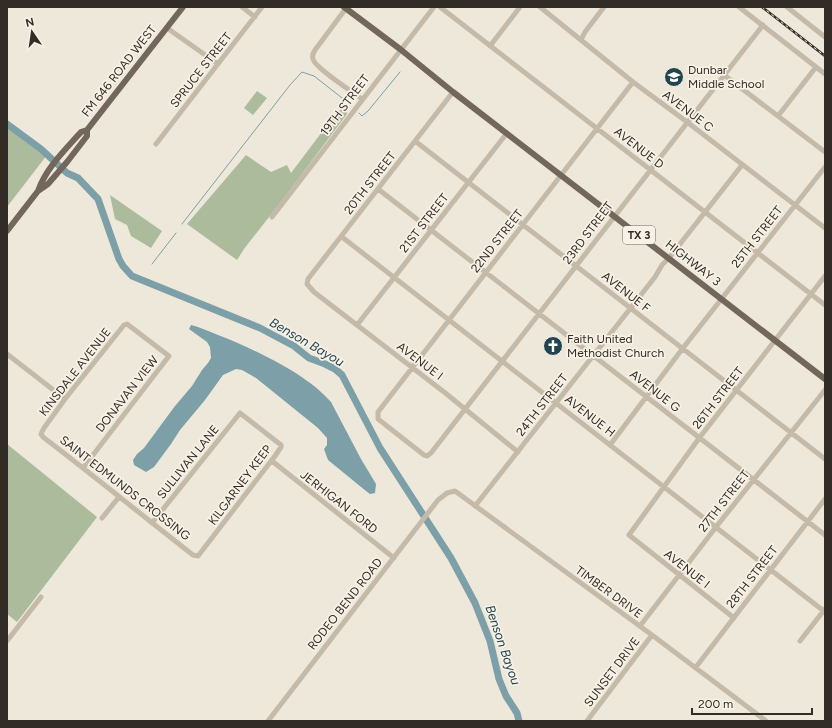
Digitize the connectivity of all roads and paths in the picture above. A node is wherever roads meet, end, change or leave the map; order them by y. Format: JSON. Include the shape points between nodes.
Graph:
{"nodes":[{"id":1,"x":183,"y":7,"type":"edge"},
{"id":2,"x":242,"y":7,"type":"edge"},
{"id":3,"x":262,"y":7,"type":"edge"},
{"id":4,"x":434,"y":7,"type":"edge"},
{"id":5,"x":440,"y":7,"type":"edge"},
{"id":6,"x":520,"y":7,"type":"edge"},
{"id":7,"x":540,"y":7,"type":"edge"},
{"id":8,"x":604,"y":7,"type":"edge"},
{"id":9,"x":739,"y":7,"type":"edge"},
{"id":10,"x":787,"y":7,"type":"edge"},
{"id":11,"x":346,"y":8,"type":"edge"},
{"id":12,"x":255,"y":17,"type":"junction"},
{"id":13,"x":762,"y":25,"type":"junction"},
{"id":14,"x":167,"y":28,"type":"junction"},
{"id":15,"x":825,"y":37,"type":"edge"},
{"id":16,"x":582,"y":40,"type":"junction"},
{"id":17,"x":490,"y":46,"type":"junction"},
{"id":18,"x":400,"y":49,"type":"junction"},
{"id":19,"x":218,"y":64,"type":"junction"},
{"id":20,"x":816,"y":67,"type":"junction"},
{"id":21,"x":825,"y":74,"type":"edge"},
{"id":22,"x":724,"y":75,"type":"junction"},
{"id":23,"x":633,"y":82,"type":"junction"},
{"id":24,"x":453,"y":92,"type":"junction"},
{"id":25,"x":362,"y":99,"type":"junction"},
{"id":26,"x":778,"y":116,"type":"junction"},
{"id":27,"x":687,"y":122,"type":"junction"},
{"id":28,"x":597,"y":128,"type":"junction"},
{"id":29,"x":87,"y":130,"type":"junction"},
{"id":30,"x":507,"y":133,"type":"junction"},
{"id":31,"x":416,"y":141,"type":"junction"},
{"id":32,"x":156,"y":144,"type":"dead end"},
{"id":33,"x":825,"y":152,"type":"edge"},
{"id":34,"x":742,"y":165,"type":"junction"},
{"id":35,"x":825,"y":167,"type":"edge"},
{"id":36,"x":650,"y":169,"type":"junction"},
{"id":37,"x":561,"y":175,"type":"junction"},
{"id":38,"x":468,"y":183,"type":"junction"},
{"id":39,"x":378,"y":189,"type":"junction"},
{"id":40,"x":38,"y":191,"type":"junction"},
{"id":41,"x":795,"y":205,"type":"junction"},
{"id":42,"x":705,"y":212,"type":"junction"},
{"id":43,"x":272,"y":216,"type":"dead end"},
{"id":44,"x":614,"y":216,"type":"junction"},
{"id":45,"x":523,"y":224,"type":"junction"},
{"id":46,"x":825,"y":228,"type":"edge"},
{"id":47,"x":432,"y":230,"type":"junction"},
{"id":48,"x":7,"y":231,"type":"edge"},
{"id":49,"x":342,"y":237,"type":"junction"},
{"id":50,"x":758,"y":253,"type":"junction"},
{"id":51,"x":669,"y":258,"type":"junction"},
{"id":52,"x":576,"y":266,"type":"junction"},
{"id":53,"x":486,"y":272,"type":"junction"},
{"id":54,"x":825,"y":276,"type":"edge"},
{"id":55,"x":394,"y":277,"type":"junction"},
{"id":56,"x":309,"y":286,"type":"joint"},
{"id":57,"x":811,"y":294,"type":"junction"},
{"id":58,"x":722,"y":299,"type":"junction"},
{"id":59,"x":825,"y":305,"type":"edge"},
{"id":60,"x":631,"y":308,"type":"junction"},
{"id":61,"x":540,"y":314,"type":"junction"},
{"id":62,"x":449,"y":319,"type":"junction"},
{"id":63,"x":127,"y":324,"type":"joint"},
{"id":64,"x":357,"y":325,"type":"junction"},
{"id":65,"x":775,"y":340,"type":"junction"},
{"id":66,"x":683,"y":348,"type":"junction"},
{"id":67,"x":7,"y":354,"type":"edge"},
{"id":68,"x":594,"y":356,"type":"junction"},
{"id":69,"x":503,"y":361,"type":"junction"},
{"id":70,"x":412,"y":368,"type":"junction"},
{"id":71,"x":825,"y":379,"type":"edge"},
{"id":72,"x":737,"y":390,"type":"junction"},
{"id":73,"x":825,"y":390,"type":"edge"},
{"id":74,"x":647,"y":397,"type":"junction"},
{"id":75,"x":65,"y":399,"type":"junction"},
{"id":76,"x":557,"y":403,"type":"junction"},
{"id":77,"x":466,"y":410,"type":"junction"},
{"id":78,"x":791,"y":432,"type":"junction"},
{"id":79,"x":41,"y":434,"type":"joint"},
{"id":80,"x":700,"y":437,"type":"junction"},
{"id":81,"x":610,"y":444,"type":"junction"},
{"id":82,"x":281,"y":445,"type":"joint"},
{"id":83,"x":518,"y":452,"type":"junction"},
{"id":84,"x":431,"y":453,"type":"joint"},
{"id":85,"x":825,"y":459,"type":"edge"},
{"id":86,"x":272,"y":461,"type":"junction"},
{"id":87,"x":83,"y":468,"type":"junction"},
{"id":88,"x":754,"y":480,"type":"junction"},
{"id":89,"x":664,"y":486,"type":"junction"},
{"id":90,"x":119,"y":497,"type":"junction"},
{"id":91,"x":825,"y":499,"type":"edge"},
{"id":92,"x":438,"y":500,"type":"joint"},
{"id":93,"x":475,"y":506,"type":"junction"},
{"id":94,"x":102,"y":518,"type":"dead end"},
{"id":95,"x":808,"y":522,"type":"junction"},
{"id":96,"x":152,"y":523,"type":"junction"},
{"id":97,"x":716,"y":527,"type":"junction"},
{"id":98,"x":629,"y":535,"type":"joint"},
{"id":99,"x":825,"y":535,"type":"edge"},
{"id":100,"x":198,"y":556,"type":"joint"},
{"id":101,"x":394,"y":558,"type":"junction"},
{"id":102,"x":771,"y":570,"type":"junction"},
{"id":103,"x":679,"y":576,"type":"junction"},
{"id":104,"x":41,"y":597,"type":"dead end"},
{"id":105,"x":825,"y":611,"type":"edge"},
{"id":106,"x":734,"y":618,"type":"junction"},
{"id":107,"x":640,"y":626,"type":"junction"},
{"id":108,"x":652,"y":635,"type":"junction"},
{"id":109,"x":7,"y":641,"type":"edge"},
{"id":110,"x":800,"y":641,"type":"dead end"},
{"id":111,"x":696,"y":667,"type":"junction"},
{"id":112,"x":268,"y":721,"type":"edge"},
{"id":113,"x":587,"y":721,"type":"edge"},
{"id":114,"x":766,"y":721,"type":"edge"}],
"edges":[{"from":1,"to":14,"type":"main road","name":"FM 646 ROAD WEST"},
{"from":2,"to":12,"type":"street"},
{"from":3,"to":12,"type":"street","name":"SPRUCE STREET"},
{"from":4,"to":18,"type":"street","name":"19TH STREET"},
{"from":5,"to":17,"type":"street","name":"AVENUE D"},
{"from":6,"to":17,"type":"street"},
{"from":7,"to":16,"type":"street","name":"AVENUE C"},
{"from":8,"to":16,"type":"street"},
{"from":9,"to":13,"type":"street"},
{"from":10,"to":15,"type":"street"},
{"from":11,"to":18,"type":"main road","number":"TX 3"},
{"from":11,"to":25,"type":"street","via":[[315,50],[313,60]]},
{"from":12,"to":19,"type":"street","name":"SPRUCE STREET"},
{"from":13,"to":20,"type":"street"},
{"from":13,"to":22,"type":"street","name":"23RD STREET"},
{"from":14,"to":19,"type":"street"},
{"from":14,"to":29,"type":"main road","name":"FM 646 ROAD WEST"},
{"from":16,"to":23,"type":"street","name":"AVENUE C"},
{"from":17,"to":28,"type":"street","name":"AVENUE D"},
{"from":18,"to":24,"type":"main road","number":"TX 3"},
{"from":18,"to":25,"type":"street","name":"19TH STREET"},
{"from":19,"to":32,"type":"street","name":"SPRUCE STREET"},
{"from":20,"to":21,"type":"street"},
{"from":20,"to":26,"type":"street"},
{"from":22,"to":26,"type":"street"},
{"from":22,"to":27,"type":"street","name":"23RD STREET"},
{"from":23,"to":27,"type":"street","name":"AVENUE C"},
{"from":23,"to":28,"type":"street","name":"22ND STREET"},
{"from":24,"to":30,"type":"main road","name":"HIGHWAY 3","number":"TX 3"},
{"from":24,"to":31,"type":"street","name":"20TH STREET"},
{"from":25,"to":43,"type":"street","name":"19TH STREET"},
{"from":26,"to":33,"type":"street"},
{"from":27,"to":34,"type":"street","name":"AVENUE C"},
{"from":27,"to":36,"type":"street","name":"23RD STREET"},
{"from":28,"to":36,"type":"street","name":"AVENUE D"},
{"from":28,"to":37,"type":"street","name":"22ND STREET"},
{"from":29,"to":40,"type":"main road","name":"FM 646 ROAD WEST","via":[[81,132],[60,156],[42,180]]},
{"from":29,"to":40,"type":"main road","name":"FM 646 ROAD WEST","via":[[87,136],[67,162],[48,184]]},
{"from":30,"to":37,"type":"main road","name":"HIGHWAY 3","number":"TX 3"},
{"from":30,"to":38,"type":"street","name":"21ST STREET"},
{"from":31,"to":38,"type":"street","name":"AVENUE F"},
{"from":31,"to":39,"type":"street","name":"20TH STREET"},
{"from":34,"to":41,"type":"street","name":"AVENUE C"},
{"from":34,"to":42,"type":"street","name":"24TH STREET"},
{"from":35,"to":41,"type":"street","name":"25TH STREET"},
{"from":36,"to":42,"type":"street","name":"AVENUE D"},
{"from":36,"to":44,"type":"street","name":"23RD STREET"},
{"from":37,"to":44,"type":"main road","name":"HIGHWAY 3","number":"TX 3"},
{"from":37,"to":45,"type":"street","name":"22ND STREET"},
{"from":38,"to":45,"type":"street","name":"AVENUE F"},
{"from":38,"to":47,"type":"street","name":"21ST STREET"},
{"from":39,"to":47,"type":"street","name":"AVENUE G"},
{"from":39,"to":49,"type":"street","name":"20TH STREET"},
{"from":40,"to":48,"type":"main road","name":"FM 646 ROAD WEST"},
{"from":41,"to":46,"type":"street","name":"AVENUE C"},
{"from":41,"to":50,"type":"street","name":"25TH STREET"},
{"from":42,"to":50,"type":"street","name":"AVENUE D"},
{"from":42,"to":51,"type":"street","name":"24TH STREET"},
{"from":44,"to":51,"type":"main road","name":"HIGHWAY 3","number":"TX 3"},
{"from":44,"to":52,"type":"street","name":"23RD STREET"},
{"from":45,"to":52,"type":"street","name":"AVENUE F"},
{"from":45,"to":53,"type":"street","name":"22ND STREET"},
{"from":47,"to":53,"type":"street","name":"AVENUE G"},
{"from":47,"to":55,"type":"street","name":"21ST STREET"},
{"from":49,"to":55,"type":"street","name":"AVENUE H"},
{"from":49,"to":56,"type":"street","name":"20TH STREET","via":[[308,279]]},
{"from":50,"to":57,"type":"street","name":"AVENUE D"},
{"from":50,"to":58,"type":"street","name":"25TH STREET"},
{"from":51,"to":58,"type":"main road","name":"HIGHWAY 3","number":"TX 3"},
{"from":51,"to":60,"type":"street","name":"24TH STREET"},
{"from":52,"to":60,"type":"street","name":"AVENUE F"},
{"from":52,"to":61,"type":"street","name":"23RD STREET"},
{"from":53,"to":61,"type":"street","name":"AVENUE G"},
{"from":53,"to":62,"type":"street","name":"22ND STREET"},
{"from":54,"to":57,"type":"street","name":"26TH STREET"},
{"from":55,"to":62,"type":"street","name":"AVENUE H"},
{"from":55,"to":64,"type":"street","name":"21ST STREET"},
{"from":56,"to":64,"type":"street","name":"AVENUE I"},
{"from":57,"to":59,"type":"street","name":"AVENUE D"},
{"from":57,"to":65,"type":"street","name":"26TH STREET"},
{"from":58,"to":65,"type":"main road","name":"HIGHWAY 3","number":"TX 3"},
{"from":58,"to":66,"type":"street","name":"25TH STREET"},
{"from":60,"to":66,"type":"street","name":"AVENUE F"},
{"from":60,"to":68,"type":"street","name":"24TH STREET"},
{"from":61,"to":68,"type":"street","name":"AVENUE G"},
{"from":61,"to":69,"type":"street","name":"23RD STREET"},
{"from":62,"to":69,"type":"street","name":"AVENUE H"},
{"from":62,"to":70,"type":"street","name":"22ND STREET"},
{"from":63,"to":75,"type":"street","name":"KINSDALE AVENUE","via":[[124,324]]},
{"from":63,"to":87,"type":"street","name":"DONAVAN VIEW","via":[[169,356]]},
{"from":64,"to":70,"type":"street","name":"AVENUE I"},
{"from":65,"to":71,"type":"main road","name":"HIGHWAY 3","number":"TX 3"},
{"from":65,"to":72,"type":"street","name":"26TH STREET"},
{"from":66,"to":72,"type":"street","name":"AVENUE F"},
{"from":66,"to":74,"type":"street","name":"25TH STREET"},
{"from":67,"to":75,"type":"street"},
{"from":68,"to":74,"type":"street","name":"AVENUE G"},
{"from":68,"to":76,"type":"street","name":"24TH STREET"},
{"from":69,"to":76,"type":"street","name":"AVENUE H"},
{"from":69,"to":77,"type":"street","name":"23RD STREET"},
{"from":70,"to":77,"type":"street","name":"AVENUE I"},
{"from":70,"to":84,"type":"street","name":"22ND STREET","via":[[378,412],[378,419],[424,455]]},
{"from":72,"to":78,"type":"street","name":"AVENUE F"},
{"from":72,"to":80,"type":"street","name":"26TH STREET"},
{"from":73,"to":78,"type":"street","name":"27TH STREET"},
{"from":74,"to":80,"type":"street","name":"AVENUE G"},
{"from":74,"to":81,"type":"street","name":"25TH STREET"},
{"from":75,"to":79,"type":"street","name":"KINSDALE AVENUE"},
{"from":76,"to":81,"type":"street","name":"AVENUE H"},
{"from":76,"to":83,"type":"street","name":"24TH STREET"},
{"from":77,"to":83,"type":"street","name":"AVENUE I"},
{"from":77,"to":84,"type":"street","name":"23RD STREET"},
{"from":78,"to":85,"type":"street","name":"AVENUE F"},
{"from":78,"to":88,"type":"street","name":"27TH STREET"},
{"from":79,"to":87,"type":"street","name":"SAINT EDMUNDS CROSSING"},
{"from":80,"to":88,"type":"street","name":"AVENUE G"},
{"from":80,"to":89,"type":"street","name":"26TH STREET"},
{"from":81,"to":89,"type":"street","name":"AVENUE H"},
{"from":82,"to":86,"type":"street","name":"KILGARNEY KEEP"},
{"from":82,"to":96,"type":"street","name":"SULLIVAN LANE","via":[[240,414]]},
{"from":83,"to":93,"type":"street","name":"24TH STREET"},
{"from":86,"to":100,"type":"street","name":"KILGARNEY KEEP"},
{"from":86,"to":101,"type":"street","name":"JERHIGAN FORD"},
{"from":87,"to":90,"type":"street","name":"SAINT EDMUNDS CROSSING"},
{"from":88,"to":95,"type":"street","name":"AVENUE G"},
{"from":88,"to":97,"type":"street","name":"27TH STREET"},
{"from":89,"to":97,"type":"street","name":"AVENUE H"},
{"from":89,"to":98,"type":"street","name":"26TH STREET"},
{"from":90,"to":94,"type":"street"},
{"from":90,"to":96,"type":"street","name":"SAINT EDMUNDS CROSSING"},
{"from":91,"to":95,"type":"street","name":"28TH STREET"},
{"from":92,"to":93,"type":"street","name":"TIMBER DRIVE","via":[[455,491]]},
{"from":92,"to":101,"type":"street","name":"RODEO BEND ROAD"},
{"from":93,"to":107,"type":"street","name":"TIMBER DRIVE"},
{"from":95,"to":99,"type":"street","name":"AVENUE G"},
{"from":95,"to":102,"type":"street","name":"28TH STREET"},
{"from":96,"to":100,"type":"street","name":"SAINT EDMUNDS CROSSING"},
{"from":97,"to":102,"type":"street","name":"AVENUE H"},
{"from":97,"to":103,"type":"street","name":"27TH STREET"},
{"from":98,"to":103,"type":"street","name":"AVENUE I"},
{"from":101,"to":112,"type":"street","name":"RODEO BEND ROAD"},
{"from":102,"to":105,"type":"street","name":"AVENUE H"},
{"from":102,"to":106,"type":"street","name":"28TH STREET"},
{"from":103,"to":106,"type":"street","name":"AVENUE I"},
{"from":103,"to":107,"type":"street","name":"27TH STREET"},
{"from":104,"to":109,"type":"street"},
{"from":105,"to":110,"type":"street"},
{"from":106,"to":111,"type":"street","name":"28TH STREET"},
{"from":107,"to":108,"type":"street","name":"TIMBER DRIVE"},
{"from":108,"to":111,"type":"street","name":"TIMBER DRIVE"},
{"from":108,"to":113,"type":"street","name":"SUNSET DRIVE"},
{"from":111,"to":114,"type":"street","name":"TIMBER DRIVE"}]}
